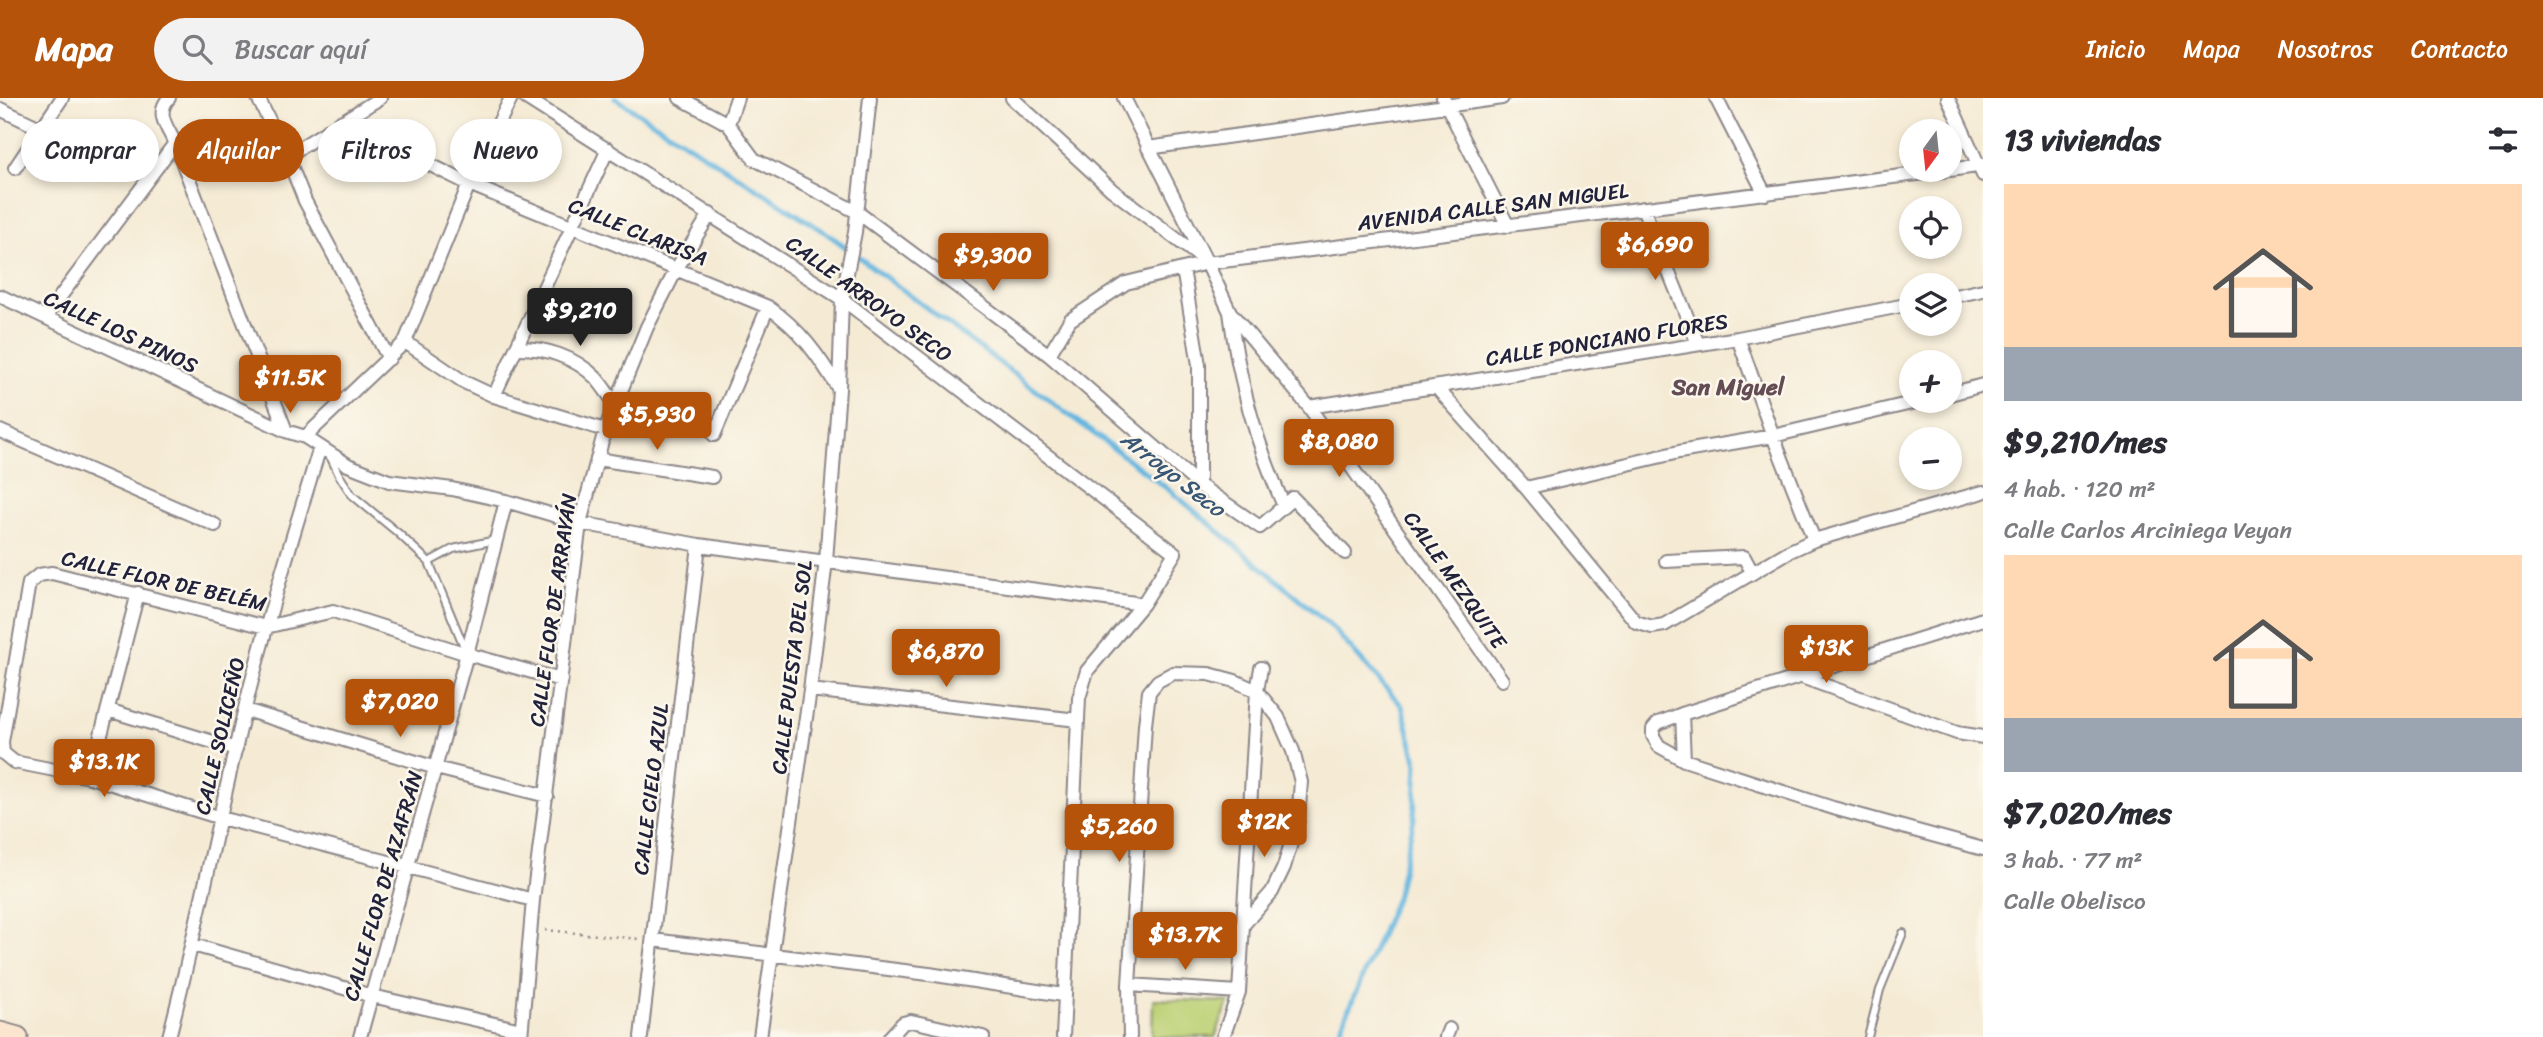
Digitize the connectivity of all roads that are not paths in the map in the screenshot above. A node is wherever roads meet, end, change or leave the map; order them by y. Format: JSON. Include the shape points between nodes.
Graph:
{"nodes":[{"id":1,"x":62,"y":98,"type":"edge"},
{"id":2,"x":258,"y":98,"type":"edge"},
{"id":3,"x":380,"y":98,"type":"edge"},
{"id":4,"x":511,"y":98,"type":"edge"},
{"id":5,"x":526,"y":98,"type":"edge"},
{"id":6,"x":680,"y":98,"type":"edge"},
{"id":7,"x":737,"y":98,"type":"edge"},
{"id":8,"x":870,"y":98,"type":"edge"},
{"id":9,"x":1012,"y":98,"type":"edge"},
{"id":10,"x":1141,"y":98,"type":"edge"},
{"id":11,"x":1502,"y":98,"type":"edge"},
{"id":12,"x":1716,"y":98,"type":"edge"},
{"id":13,"x":1948,"y":98,"type":"edge"},
{"id":14,"x":1445,"y":101,"type":"edge"},
{"id":15,"x":165,"y":103,"type":"edge"},
{"id":16,"x":1127,"y":103,"type":"edge"},
{"id":17,"x":0,"y":109,"type":"edge"},
{"id":18,"x":21,"y":119,"type":"edge"},
{"id":19,"x":48,"y":119,"type":"edge"},
{"id":20,"x":268,"y":119,"type":"edge"},
{"id":21,"x":345,"y":119,"type":"edge"},
{"id":22,"x":728,"y":124,"type":"junction"},
{"id":23,"x":173,"y":139,"type":"edge"},
{"id":24,"x":173,"y":146,"type":"edge"},
{"id":25,"x":1148,"y":148,"type":"junction"},
{"id":26,"x":608,"y":149,"type":"junction"},
{"id":27,"x":21,"y":159,"type":"edge"},
{"id":28,"x":15,"y":168,"type":"dead end"},
{"id":29,"x":436,"y":168,"type":"edge"},
{"id":30,"x":1981,"y":169,"type":"edge"},
{"id":31,"x":1962,"y":170,"type":"edge"},
{"id":32,"x":1899,"y":177,"type":"edge"},
{"id":33,"x":190,"y":182,"type":"edge"},
{"id":34,"x":297,"y":182,"type":"edge"},
{"id":35,"x":469,"y":184,"type":"junction"},
{"id":36,"x":1765,"y":194,"type":"junction"},
{"id":37,"x":1643,"y":208,"type":"junction"},
{"id":38,"x":857,"y":212,"type":"junction"},
{"id":39,"x":710,"y":214,"type":"junction"},
{"id":40,"x":571,"y":225,"type":"junction"},
{"id":41,"x":1508,"y":226,"type":"junction"},
{"id":42,"x":1208,"y":262,"type":"junction"},
{"id":43,"x":677,"y":268,"type":"junction"},
{"id":44,"x":1183,"y":269,"type":"junction"},
{"id":45,"x":1983,"y":290,"type":"edge"},
{"id":46,"x":1962,"y":294,"type":"edge"},
{"id":47,"x":0,"y":296,"type":"edge"},
{"id":48,"x":842,"y":299,"type":"junction"},
{"id":49,"x":1899,"y":306,"type":"edge"},
{"id":50,"x":768,"y":307,"type":"junction"},
{"id":51,"x":1230,"y":312,"type":"junction"},
{"id":52,"x":45,"y":317,"type":"junction"},
{"id":53,"x":1738,"y":338,"type":"junction"},
{"id":54,"x":405,"y":342,"type":"junction"},
{"id":55,"x":1698,"y":344,"type":"junction"},
{"id":56,"x":516,"y":348,"type":"junction"},
{"id":57,"x":1049,"y":355,"type":"junction"},
{"id":58,"x":388,"y":359,"type":"junction"},
{"id":59,"x":1983,"y":385,"type":"edge"},
{"id":60,"x":1436,"y":387,"type":"junction"},
{"id":61,"x":839,"y":389,"type":"junction"},
{"id":62,"x":1962,"y":391,"type":"edge"},
{"id":63,"x":494,"y":396,"type":"junction"},
{"id":64,"x":616,"y":404,"type":"junction"},
{"id":65,"x":1899,"y":406,"type":"edge"},
{"id":66,"x":1309,"y":407,"type":"junction"},
{"id":67,"x":605,"y":430,"type":"junction"},
{"id":68,"x":0,"y":431,"type":"edge"},
{"id":69,"x":286,"y":431,"type":"junction"},
{"id":70,"x":714,"y":435,"type":"dead end"},
{"id":71,"x":1773,"y":436,"type":"junction"},
{"id":72,"x":305,"y":437,"type":"junction"},
{"id":73,"x":324,"y":450,"type":"junction"},
{"id":74,"x":597,"y":459,"type":"junction"},
{"id":75,"x":712,"y":477,"type":"dead end"},
{"id":76,"x":1199,"y":485,"type":"junction"},
{"id":77,"x":1525,"y":488,"type":"junction"},
{"id":78,"x":1983,"y":492,"type":"edge"},
{"id":79,"x":506,"y":501,"type":"junction"},
{"id":80,"x":1289,"y":502,"type":"junction"},
{"id":81,"x":580,"y":523,"type":"junction"},
{"id":82,"x":215,"y":525,"type":"dead end"},
{"id":83,"x":496,"y":540,"type":"junction"},
{"id":84,"x":1814,"y":540,"type":"junction"},
{"id":85,"x":699,"y":545,"type":"junction"},
{"id":86,"x":1345,"y":553,"type":"dead end"},
{"id":87,"x":826,"y":561,"type":"junction"},
{"id":88,"x":1666,"y":561,"type":"dead end"},
{"id":89,"x":429,"y":562,"type":"junction"},
{"id":90,"x":1752,"y":572,"type":"junction"},
{"id":91,"x":138,"y":593,"type":"junction"},
{"id":92,"x":1143,"y":604,"type":"junction"},
{"id":93,"x":1983,"y":620,"type":"edge"},
{"id":94,"x":266,"y":627,"type":"junction"},
{"id":95,"x":467,"y":654,"type":"junction"},
{"id":96,"x":1261,"y":668,"type":"dead end"},
{"id":97,"x":1799,"y":676,"type":"junction"},
{"id":98,"x":561,"y":680,"type":"junction"},
{"id":99,"x":1502,"y":680,"type":"dead end"},
{"id":100,"x":810,"y":690,"type":"junction"},
{"id":101,"x":1257,"y":691,"type":"junction"},
{"id":102,"x":108,"y":710,"type":"junction"},
{"id":103,"x":245,"y":710,"type":"junction"},
{"id":104,"x":1682,"y":714,"type":"junction"},
{"id":105,"x":1078,"y":720,"type":"junction"},
{"id":106,"x":1983,"y":737,"type":"edge"},
{"id":107,"x":236,"y":749,"type":"junction"},
{"id":108,"x":1684,"y":761,"type":"junction"},
{"id":109,"x":436,"y":768,"type":"junction"},
{"id":110,"x":90,"y":777,"type":"junction"},
{"id":111,"x":547,"y":796,"type":"junction"},
{"id":112,"x":221,"y":818,"type":"junction"},
{"id":113,"x":1983,"y":849,"type":"edge"},
{"id":114,"x":406,"y":866,"type":"junction"},
{"id":115,"x":533,"y":900,"type":"junction"},
{"id":116,"x":1244,"y":924,"type":"junction"},
{"id":117,"x":1903,"y":933,"type":"dead end"},
{"id":118,"x":653,"y":940,"type":"junction"},
{"id":119,"x":193,"y":945,"type":"junction"},
{"id":120,"x":770,"y":956,"type":"junction"},
{"id":121,"x":1129,"y":985,"type":"junction"},
{"id":122,"x":1239,"y":992,"type":"junction"},
{"id":123,"x":1063,"y":995,"type":"junction"},
{"id":124,"x":372,"y":996,"type":"junction"},
{"id":125,"x":0,"y":1032,"type":"edge"},
{"id":126,"x":521,"y":1033,"type":"edge"},
{"id":127,"x":891,"y":1035,"type":"edge"},
{"id":128,"x":18,"y":1037,"type":"edge"},
{"id":129,"x":169,"y":1037,"type":"edge"},
{"id":130,"x":360,"y":1037,"type":"edge"},
{"id":131,"x":641,"y":1037,"type":"edge"},
{"id":132,"x":760,"y":1037,"type":"edge"},
{"id":133,"x":983,"y":1037,"type":"edge"},
{"id":134,"x":1063,"y":1037,"type":"edge"},
{"id":135,"x":1130,"y":1037,"type":"edge"},
{"id":136,"x":1223,"y":1037,"type":"edge"},
{"id":137,"x":1868,"y":1037,"type":"edge"}],
"edges":[{"from":1,"to":19,"type":"street"},
{"from":2,"to":20,"type":"street"},
{"from":3,"to":21,"type":"street"},
{"from":4,"to":35,"type":"street"},
{"from":5,"to":26,"type":"street","name":"CALLE ARROYO SECO"},
{"from":6,"to":22,"type":"street"},
{"from":7,"to":22,"type":"street"},
{"from":8,"to":38,"type":"street","name":"CALLE PUESTA DEL SOL"},
{"from":9,"to":42,"type":"street","via":[[1112,190]]},
{"from":10,"to":16,"type":"street"},
{"from":11,"to":14,"type":"street"},
{"from":12,"to":36,"type":"street"},
{"from":13,"to":30,"type":"street"},
{"from":14,"to":25,"type":"street"},
{"from":14,"to":41,"type":"street"},
{"from":15,"to":23,"type":"street","via":[[162,116]]},
{"from":16,"to":25,"type":"street","name":"CALLE MEZQUITE"},
{"from":17,"to":18,"type":"street"},
{"from":22,"to":38,"type":"street","via":[[754,159]]},
{"from":24,"to":52,"type":"street"},
{"from":25,"to":42,"type":"street","name":"CALLE MEZQUITE"},
{"from":26,"to":39,"type":"street","name":"CALLE ARROYO SECO"},
{"from":26,"to":40,"type":"street"},
{"from":27,"to":28,"type":"street"},
{"from":29,"to":35,"type":"street","name":"CALLE CLARISA"},
{"from":30,"to":31,"type":"street","name":"AVENIDA CALLE SAN MIGUEL"},
{"from":32,"to":36,"type":"street","name":"AVENIDA CALLE SAN MIGUEL"},
{"from":33,"to":69,"type":"street"},
{"from":34,"to":58,"type":"street"},
{"from":35,"to":40,"type":"street","name":"CALLE CLARISA"},
{"from":35,"to":54,"type":"street"},
{"from":36,"to":37,"type":"street","name":"AVENIDA CALLE SAN MIGUEL"},
{"from":37,"to":41,"type":"street","name":"AVENIDA CALLE SAN MIGUEL"},
{"from":37,"to":55,"type":"street"},
{"from":38,"to":48,"type":"street","name":"CALLE PUESTA DEL SOL"},
{"from":38,"to":57,"type":"street"},
{"from":39,"to":43,"type":"street","name":"CALLE FLOR DE ARRAYÁN"},
{"from":39,"to":48,"type":"street","name":"CALLE ARROYO SECO"},
{"from":40,"to":43,"type":"street","name":"CALLE CLARISA"},
{"from":40,"to":56,"type":"street"},
{"from":41,"to":42,"type":"street","name":"AVENIDA CALLE SAN MIGUEL"},
{"from":42,"to":44,"type":"street","name":"AVENIDA CALLE SAN MIGUEL"},
{"from":42,"to":51,"type":"street","name":"CALLE MEZQUITE"},
{"from":43,"to":50,"type":"street","name":"CALLE CLARISA"},
{"from":43,"to":64,"type":"street","name":"CALLE FLOR DE ARRAYÁN"},
{"from":44,"to":57,"type":"street","name":"AVENIDA CALLE SAN MIGUEL","via":[[1126,283],[1070,320]]},
{"from":44,"to":76,"type":"street","via":[[1199,365]]},
{"from":45,"to":46,"type":"street"},
{"from":47,"to":52,"type":"street","name":"CALLE LOS PINOS"},
{"from":48,"to":61,"type":"street","name":"CALLE PUESTA DEL SOL"},
{"from":48,"to":92,"type":"street","name":"CALLE ARROYO SECO","via":[[1175,552]]},
{"from":49,"to":53,"type":"street","name":"CALLE PONCIANO FLORES"},
{"from":50,"to":61,"type":"street","name":"CALLE CLARISA","via":[[798,330]]},
{"from":50,"to":70,"type":"street"},
{"from":51,"to":66,"type":"street","name":"CALLE MEZQUITE"},
{"from":51,"to":80,"type":"street","via":[[1235,353],[1267,468]]},
{"from":52,"to":69,"type":"street","name":"CALLE LOS PINOS"},
{"from":53,"to":55,"type":"street","name":"CALLE PONCIANO FLORES"},
{"from":53,"to":71,"type":"street"},
{"from":54,"to":58,"type":"street"},
{"from":54,"to":63,"type":"street","via":[[464,382]]},
{"from":55,"to":60,"type":"street","name":"CALLE PONCIANO FLORES"},
{"from":56,"to":63,"type":"street"},
{"from":56,"to":64,"type":"street","via":[[562,356],[595,377]]},
{"from":57,"to":76,"type":"street"},
{"from":58,"to":72,"type":"street"},
{"from":59,"to":62,"type":"street"},
{"from":60,"to":66,"type":"street","name":"CALLE PONCIANO FLORES"},
{"from":60,"to":77,"type":"street"},
{"from":61,"to":87,"type":"street","name":"CALLE PUESTA DEL SOL"},
{"from":63,"to":67,"type":"street"},
{"from":64,"to":67,"type":"street","name":"CALLE FLOR DE ARRAYÁN"},
{"from":65,"to":71,"type":"street"},
{"from":66,"to":99,"type":"street","name":"CALLE MEZQUITE"},
{"from":67,"to":74,"type":"street","name":"CALLE FLOR DE ARRAYÁN"},
{"from":68,"to":82,"type":"street"},
{"from":69,"to":72,"type":"street","name":"CALLE LOS PINOS"},
{"from":71,"to":77,"type":"street","via":[[1679,452]]},
{"from":71,"to":84,"type":"street"},
{"from":72,"to":73,"type":"street","name":"CALLE LOS PINOS"},
{"from":73,"to":79,"type":"street","name":"CALLE LOS PINOS","via":[[389,481]]},
{"from":73,"to":89,"type":"lane","via":[[352,495]]},
{"from":73,"to":94,"type":"street","name":"CALLE SOLICEÑO"},
{"from":74,"to":75,"type":"street"},
{"from":74,"to":81,"type":"street","name":"CALLE FLOR DE ARRAYÁN"},
{"from":76,"to":80,"type":"street","via":[[1260,527]]},
{"from":77,"to":90,"type":"street","via":[[1636,622],[1664,625]]},
{"from":78,"to":84,"type":"street"},
{"from":79,"to":81,"type":"street","name":"CALLE LOS PINOS"},
{"from":79,"to":83,"type":"street","name":"CALLE FLOR DE AZAFRÁN"},
{"from":80,"to":86,"type":"street"},
{"from":81,"to":85,"type":"street","name":"CALLE LOS PINOS"},
{"from":81,"to":98,"type":"street","name":"CALLE FLOR DE ARRAYÁN"},
{"from":83,"to":89,"type":"lane","via":[[453,549]]},
{"from":83,"to":95,"type":"street","name":"CALLE FLOR DE AZAFRÁN"},
{"from":84,"to":90,"type":"street"},
{"from":85,"to":87,"type":"street","name":"CALLE LOS PINOS"},
{"from":85,"to":118,"type":"street","name":"CALLE CIELO AZUL"},
{"from":87,"to":92,"type":"street","name":"CALLE LOS PINOS"},
{"from":87,"to":100,"type":"street","name":"CALLE PUESTA DEL SOL"},
{"from":88,"to":90,"type":"street","via":[[1744,557]]},
{"from":89,"to":95,"type":"lane"},
{"from":91,"to":94,"type":"street","name":"CALLE FLOR DE BELÉM"},
{"from":91,"to":102,"type":"street"},
{"from":91,"to":110,"type":"street","name":"CALLE FLOR DE BELÉM","via":[[52,573],[29,583],[4,752],[14,761]]},
{"from":92,"to":105,"type":"street","via":[[1087,671]]},
{"from":93,"to":97,"type":"street"},
{"from":94,"to":95,"type":"street","name":"CALLE FLOR DE BELÉM","via":[[333,611]]},
{"from":94,"to":103,"type":"street","name":"CALLE SOLICEÑO"},
{"from":95,"to":98,"type":"street","name":"CALLE FLOR DE BELÉM"},
{"from":95,"to":109,"type":"street","name":"CALLE FLOR DE AZAFRÁN"},
{"from":96,"to":101,"type":"street"},
{"from":97,"to":104,"type":"street"},
{"from":97,"to":106,"type":"street","via":[[1957,733]]},
{"from":98,"to":111,"type":"street","name":"CALLE FLOR DE ARRAYÁN"},
{"from":100,"to":105,"type":"street"},
{"from":100,"to":120,"type":"street","name":"CALLE PUESTA DEL SOL"},
{"from":101,"to":116,"type":"street"},
{"from":101,"to":116,"type":"street","via":[[1278,717],[1301,782],[1298,820],[1284,867],[1272,892]]},
{"from":101,"to":121,"type":"street","via":[[1209,674],[1173,673],[1149,692]]},
{"from":102,"to":107,"type":"street"},
{"from":102,"to":110,"type":"street"},
{"from":103,"to":107,"type":"street","name":"CALLE SOLICEÑO"},
{"from":103,"to":109,"type":"street"},
{"from":104,"to":108,"type":"street"},
{"from":104,"to":108,"type":"street","via":[[1657,723],[1653,736],[1659,746]]},
{"from":105,"to":123,"type":"street"},
{"from":107,"to":112,"type":"street","name":"CALLE SOLICEÑO"},
{"from":108,"to":113,"type":"street"},
{"from":109,"to":111,"type":"street"},
{"from":109,"to":114,"type":"street","name":"CALLE FLOR DE AZAFRÁN"},
{"from":110,"to":112,"type":"street"},
{"from":111,"to":115,"type":"street","name":"CALLE FLOR DE ARRAYÁN"},
{"from":112,"to":114,"type":"street"},
{"from":112,"to":119,"type":"street","name":"CALLE SOLICEÑO"},
{"from":114,"to":115,"type":"street"},
{"from":114,"to":124,"type":"street","name":"CALLE FLOR DE AZAFRÁN"},
{"from":115,"to":126,"type":"street","name":"CALLE FLOR DE ARRAYÁN"},
{"from":116,"to":122,"type":"street"},
{"from":117,"to":137,"type":"lane","via":[[1880,990]]},
{"from":118,"to":120,"type":"street"},
{"from":118,"to":131,"type":"street","name":"CALLE CIELO AZUL"},
{"from":119,"to":124,"type":"street"},
{"from":119,"to":129,"type":"street","name":"CALLE SOLICEÑO"},
{"from":120,"to":123,"type":"street"},
{"from":120,"to":132,"type":"street","name":"CALLE PUESTA DEL SOL"},
{"from":121,"to":122,"type":"street"},
{"from":121,"to":135,"type":"street"},
{"from":122,"to":136,"type":"street"},
{"from":123,"to":134,"type":"street"},
{"from":124,"to":126,"type":"street"},
{"from":124,"to":130,"type":"street","name":"CALLE FLOR DE AZAFRÁN"},
{"from":125,"to":128,"type":"street"},
{"from":127,"to":133,"type":"street","via":[[911,1021]]}]}
